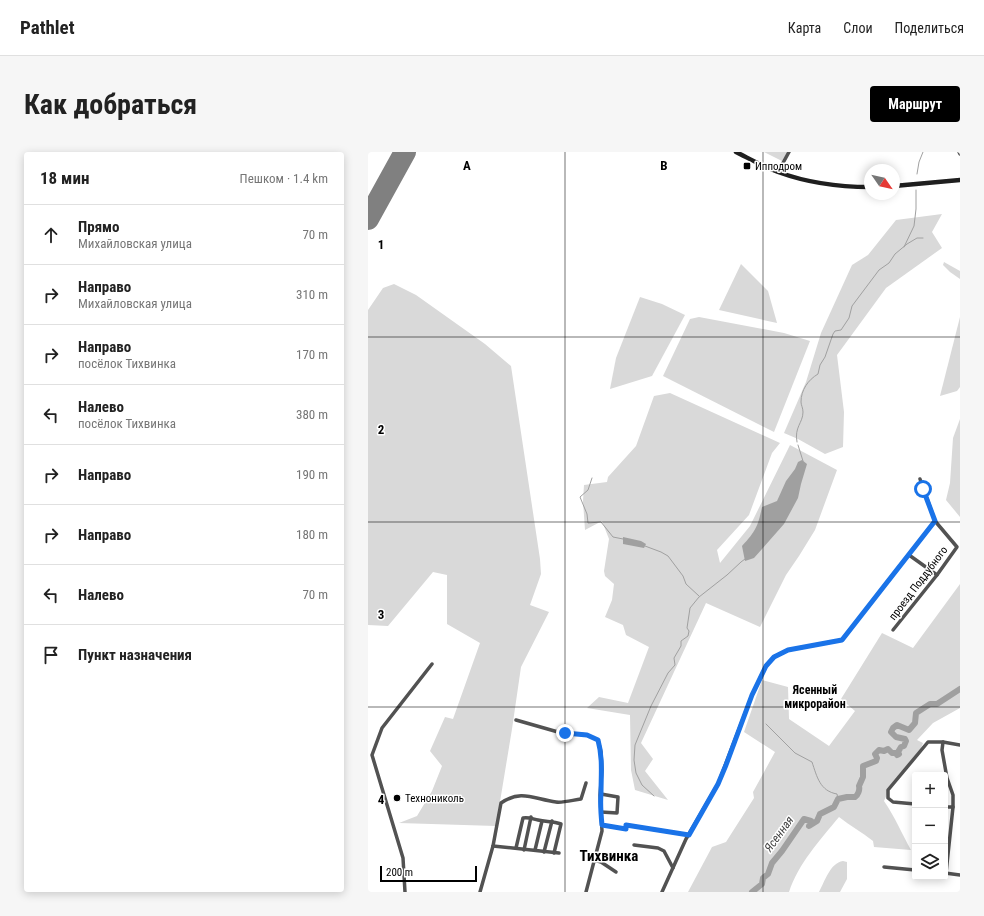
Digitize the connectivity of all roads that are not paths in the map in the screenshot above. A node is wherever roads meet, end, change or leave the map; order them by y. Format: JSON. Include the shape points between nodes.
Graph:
{"nodes":[{"id":1,"x":736,"y":152,"type":"edge"},
{"id":2,"x":789,"y":152,"type":"edge"},
{"id":3,"x":778,"y":172,"type":"junction"},
{"id":4,"x":960,"y":180,"type":"edge"},
{"id":5,"x":900,"y":185,"type":"edge"},
{"id":6,"x":864,"y":187,"type":"edge"},
{"id":7,"x":920,"y":479,"type":"dead end"},
{"id":8,"x":935,"y":521,"type":"junction"},
{"id":9,"x":910,"y":555,"type":"junction"},
{"id":10,"x":937,"y":575,"type":"junction"},
{"id":11,"x":893,"y":630,"type":"dead end"},
{"id":12,"x":432,"y":664,"type":"dead end"},
{"id":13,"x":516,"y":720,"type":"dead end"},
{"id":14,"x":943,"y":742,"type":"junction"},
{"id":15,"x":960,"y":745,"type":"edge"},
{"id":16,"x":586,"y":783,"type":"dead end"},
{"id":17,"x":601,"y":794,"type":"junction"},
{"id":18,"x":912,"y":804,"type":"edge"},
{"id":19,"x":948,"y":807,"type":"edge"},
{"id":20,"x":953,"y":807,"type":"junction"},
{"id":21,"x":601,"y":812,"type":"junction"},
{"id":22,"x":531,"y":818,"type":"junction"},
{"id":23,"x":542,"y":821,"type":"junction"},
{"id":24,"x":552,"y":821,"type":"junction"},
{"id":25,"x":602,"y":825,"type":"junction"},
{"id":26,"x":689,"y":835,"type":"junction"},
{"id":27,"x":634,"y":845,"type":"dead end"},
{"id":28,"x":493,"y":846,"type":"junction"},
{"id":29,"x":516,"y":848,"type":"junction"},
{"id":30,"x":524,"y":850,"type":"junction"},
{"id":31,"x":535,"y":850,"type":"junction"},
{"id":32,"x":544,"y":852,"type":"junction"},
{"id":33,"x":554,"y":853,"type":"junction"},
{"id":34,"x":559,"y":853,"type":"dead end"},
{"id":35,"x":948,"y":854,"type":"edge"},
{"id":36,"x":594,"y":860,"type":"junction"},
{"id":37,"x":884,"y":867,"type":"dead end"},
{"id":38,"x":673,"y":868,"type":"junction"},
{"id":39,"x":912,"y":870,"type":"edge"},
{"id":40,"x":616,"y":872,"type":"dead end"},
{"id":41,"x":948,"y":873,"type":"edge"},
{"id":42,"x":960,"y":875,"type":"edge"},
{"id":43,"x":405,"y":892,"type":"edge"},
{"id":44,"x":480,"y":892,"type":"edge"},
{"id":45,"x":586,"y":892,"type":"edge"},
{"id":46,"x":662,"y":892,"type":"edge"}],
"edges":[{"from":1,"to":3,"type":"main road"},
{"from":2,"to":3,"type":"street"},
{"from":3,"to":6,"type":"main road","via":[[828,185]]},
{"from":4,"to":5,"type":"main road"},
{"from":7,"to":8,"type":"street"},
{"from":8,"to":9,"type":"street"},
{"from":8,"to":10,"type":"street","name":"проезд Поддубного","via":[[957,547]]},
{"from":9,"to":10,"type":"street"},
{"from":9,"to":26,"type":"street","via":[[842,640],[788,650],[774,657],[766,666],[752,695],[718,784]]},
{"from":10,"to":11,"type":"street","name":"проезд Поддубного"},
{"from":12,"to":43,"type":"street","via":[[382,728],[372,755],[403,858]]},
{"from":13,"to":17,"type":"street","via":[[558,732],[587,735],[598,740],[602,764]]},
{"from":14,"to":15,"type":"street"},
{"from":14,"to":18,"type":"street","via":[[928,742],[888,790],[888,798],[893,802]]},
{"from":14,"to":20,"type":"street","via":[[942,750],[953,795]]},
{"from":16,"to":28,"type":"street","via":[[581,799],[558,802],[520,795],[510,797],[501,803]]},
{"from":17,"to":21,"type":"street"},
{"from":17,"to":21,"type":"street","via":[[618,797],[617,813]]},
{"from":19,"to":20,"type":"street"},
{"from":20,"to":35,"type":"street"},
{"from":21,"to":25,"type":"street"},
{"from":22,"to":23,"type":"street"},
{"from":22,"to":29,"type":"street","via":[[523,818]]},
{"from":22,"to":30,"type":"street"},
{"from":23,"to":24,"type":"street"},
{"from":23,"to":31,"type":"street"},
{"from":24,"to":32,"type":"street"},
{"from":24,"to":33,"type":"street","via":[[561,824]]},
{"from":25,"to":26,"type":"street","via":[[626,829],[626,825]]},
{"from":25,"to":36,"type":"street"},
{"from":26,"to":38,"type":"street"},
{"from":27,"to":38,"type":"street","via":[[664,851]]},
{"from":28,"to":29,"type":"street"},
{"from":28,"to":44,"type":"street"},
{"from":29,"to":30,"type":"street"},
{"from":30,"to":31,"type":"street"},
{"from":31,"to":32,"type":"street"},
{"from":32,"to":33,"type":"street"},
{"from":33,"to":34,"type":"street"},
{"from":36,"to":40,"type":"street"},
{"from":36,"to":45,"type":"street"},
{"from":37,"to":39,"type":"street"},
{"from":38,"to":46,"type":"street"},
{"from":41,"to":42,"type":"street"}]}
